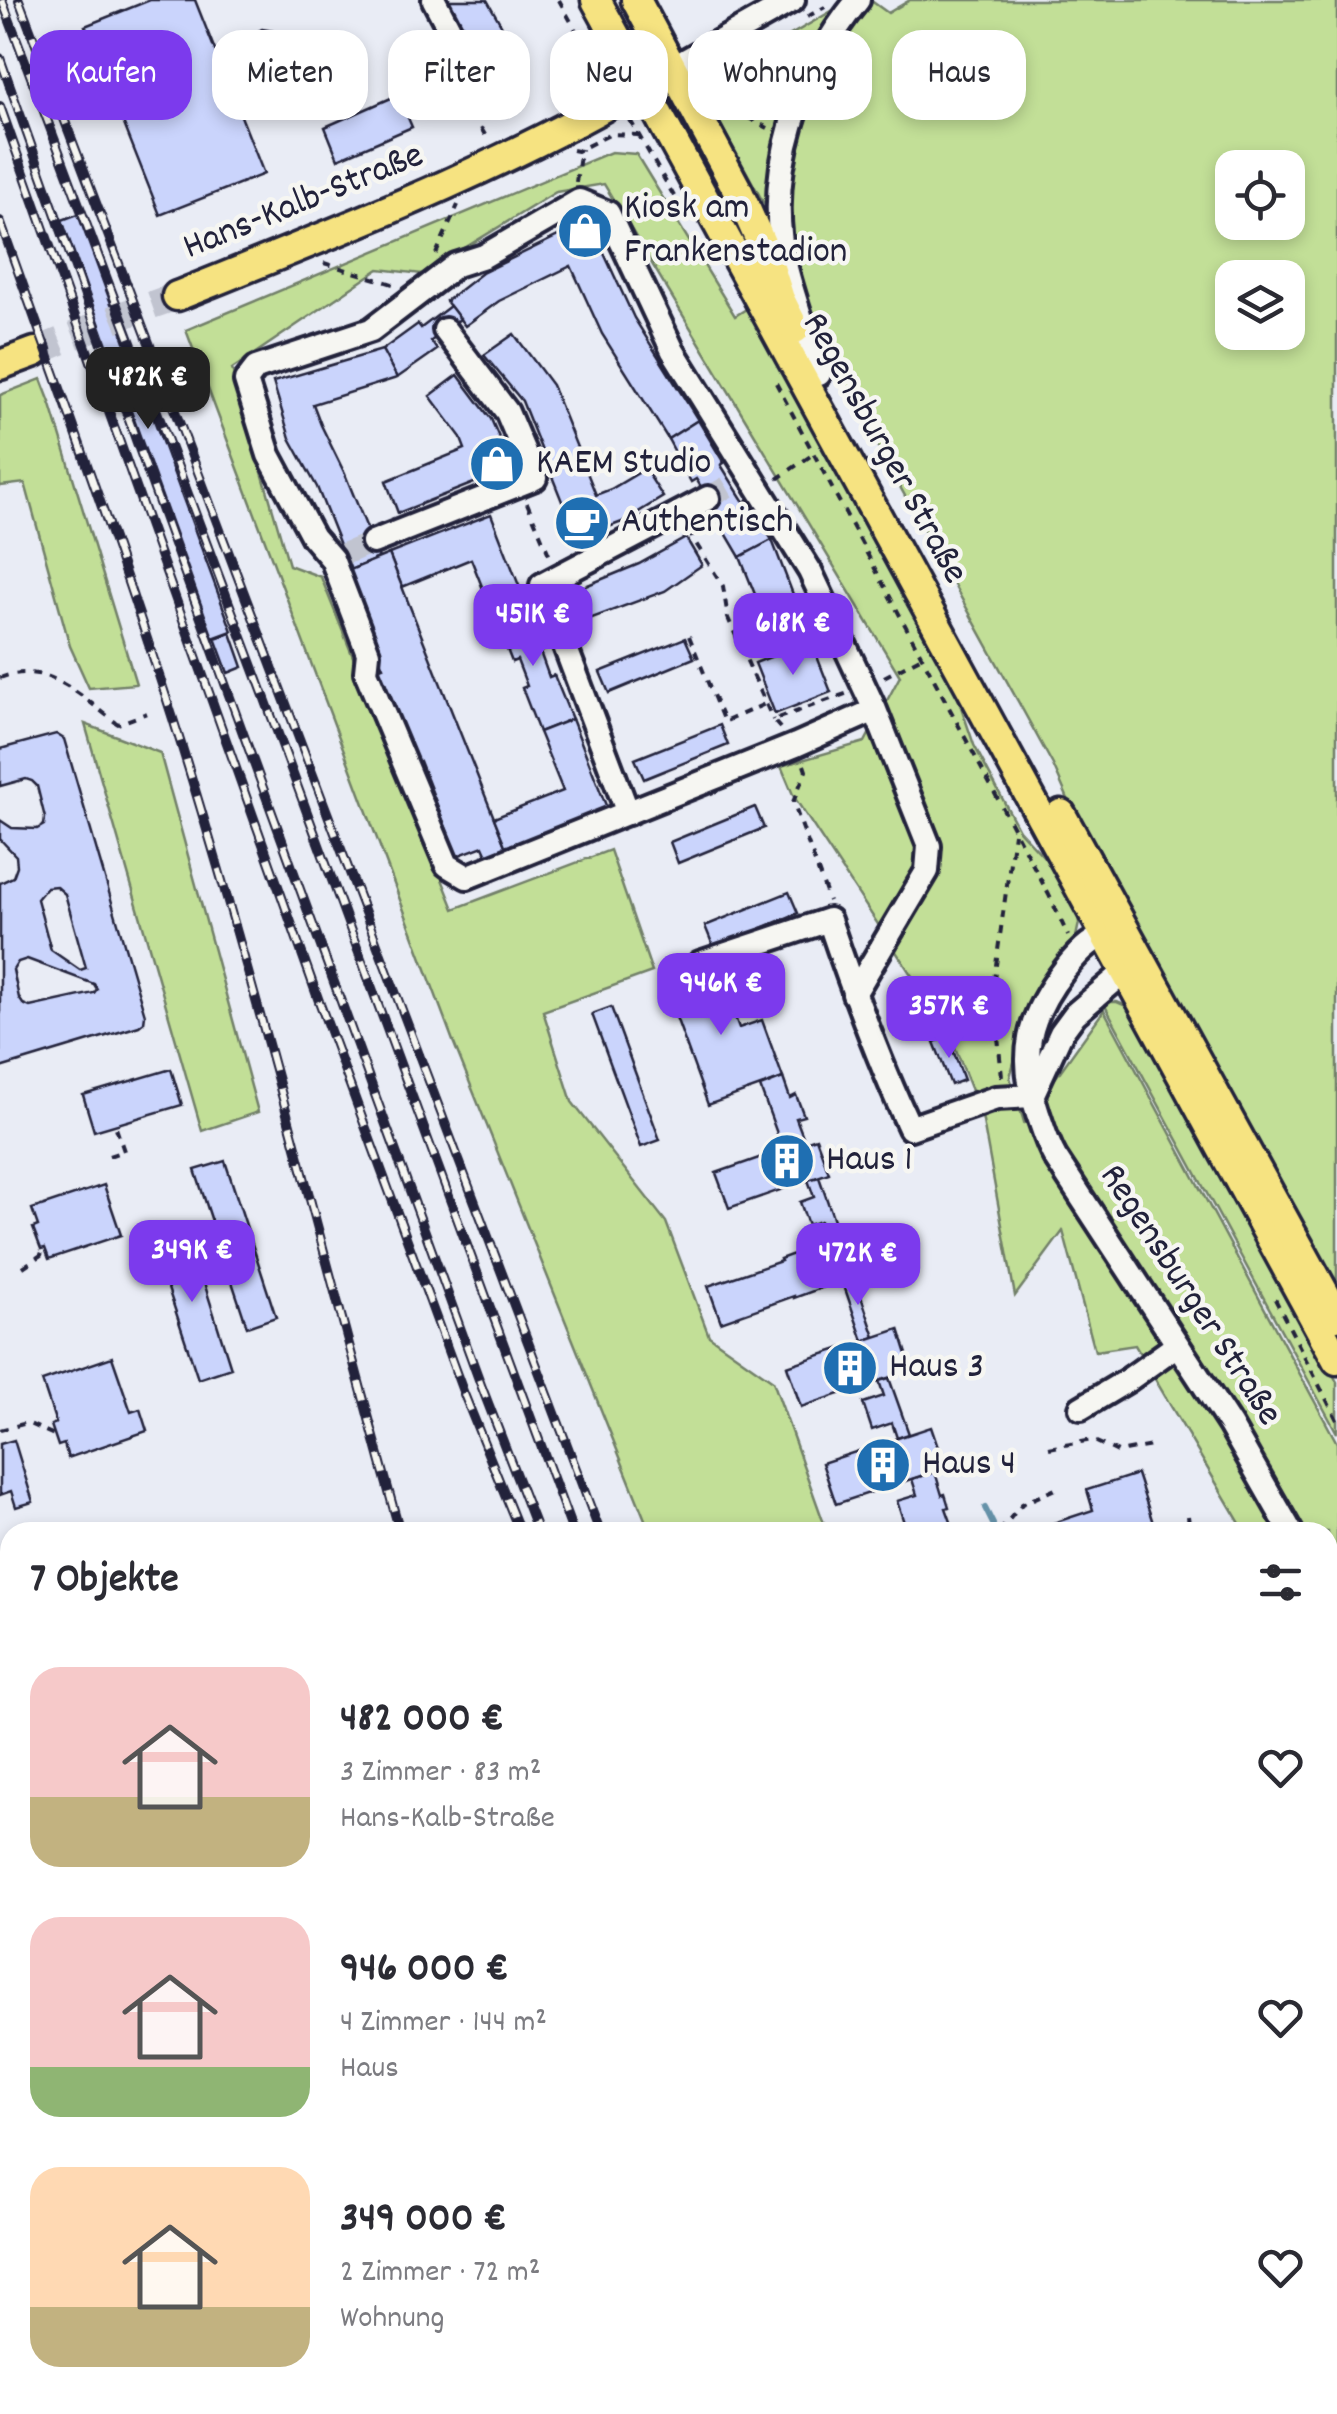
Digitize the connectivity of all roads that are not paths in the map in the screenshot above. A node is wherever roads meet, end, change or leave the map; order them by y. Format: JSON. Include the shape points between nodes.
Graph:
{"nodes":[{"id":1,"x":434,"y":0,"type":"edge"},
{"id":2,"x":596,"y":0,"type":"edge"},
{"id":3,"x":636,"y":0,"type":"edge"},
{"id":4,"x":858,"y":0,"type":"edge"},
{"id":5,"x":799,"y":9,"type":"edge"},
{"id":6,"x":450,"y":30,"type":"edge"},
{"id":7,"x":607,"y":30,"type":"edge"},
{"id":8,"x":672,"y":68,"type":"junction"},
{"id":9,"x":668,"y":70,"type":"edge"},
{"id":10,"x":580,"y":120,"type":"edge"},
{"id":11,"x":646,"y":120,"type":"edge"},
{"id":12,"x":418,"y":295,"type":"junction"},
{"id":13,"x":176,"y":296,"type":"tunnel mouth"},
{"id":14,"x":34,"y":352,"type":"tunnel mouth"},
{"id":15,"x":0,"y":365,"type":"edge"},
{"id":16,"x":819,"y":374,"type":"junction"},
{"id":17,"x":708,"y":498,"type":"tunnel mouth"},
{"id":18,"x":372,"y":542,"type":"tunnel mouth"},
{"id":19,"x":875,"y":710,"type":"junction"},
{"id":20,"x":628,"y":812,"type":"junction"},
{"id":21,"x":1115,"y":932,"type":"junction"},
{"id":22,"x":700,"y":962,"type":"dead end"},
{"id":23,"x":1133,"y":965,"type":"junction"},
{"id":24,"x":854,"y":994,"type":"junction"},
{"id":25,"x":1032,"y":1096,"type":"junction"},
{"id":26,"x":1337,"y":1316,"type":"edge"},
{"id":27,"x":1177,"y":1345,"type":"junction"},
{"id":28,"x":1337,"y":1360,"type":"edge"},
{"id":29,"x":1081,"y":1408,"type":"dead end"},
{"id":30,"x":1285,"y":1522,"type":"edge"}],
"edges":[{"from":1,"to":6,"type":"street"},
{"from":2,"to":7,"type":"main road","name":"Regensburger Straße"},
{"from":3,"to":8,"type":"main road","name":"Regensburger Straße"},
{"from":4,"to":16,"type":"street","via":[[802,96],[780,185],[783,252]]},
{"from":5,"to":8,"type":"street"},
{"from":8,"to":9,"type":"main road","name":"Hans-Kalb-Straße"},
{"from":8,"to":16,"type":"main road","name":"Regensburger Straße","via":[[702,104],[786,313]]},
{"from":10,"to":13,"type":"main road","name":"Hans-Kalb-Straße","via":[[482,170]]},
{"from":11,"to":21,"type":"main road","name":"Regensburger Straße","via":[[825,448]]},
{"from":12,"to":18,"type":"street","via":[[507,412],[535,478]]},
{"from":12,"to":19,"type":"street","via":[[456,265],[579,202],[608,213],[746,483],[810,571]]},
{"from":12,"to":20,"type":"street","via":[[371,330],[256,368],[246,381],[269,455],[314,537],[338,556],[368,652],[366,672],[447,865],[468,877]]},
{"from":14,"to":15,"type":"main road"},
{"from":16,"to":21,"type":"main road","name":"Regensburger Straße"},
{"from":17,"to":20,"type":"street","via":[[550,581]]},
{"from":19,"to":20,"type":"street"},
{"from":19,"to":24,"type":"street","via":[[929,846],[927,871]]},
{"from":21,"to":23,"type":"main road","name":"Regensburger Straße"},
{"from":21,"to":25,"type":"street","name":"Regensburger Straße","via":[[1077,954],[1040,1005],[1026,1065]]},
{"from":22,"to":24,"type":"street","via":[[829,920]]},
{"from":23,"to":25,"type":"street","via":[[1061,1033]]},
{"from":23,"to":26,"type":"main road"},
{"from":23,"to":28,"type":"main road","name":"Regensburger Straße"},
{"from":24,"to":25,"type":"street","via":[[910,1128],[1007,1096]]},
{"from":25,"to":27,"type":"street","name":"Regensburger Straße","via":[[1050,1148]]},
{"from":27,"to":29,"type":"street"},
{"from":27,"to":30,"type":"street","name":"Regensburger Straße"}]}
